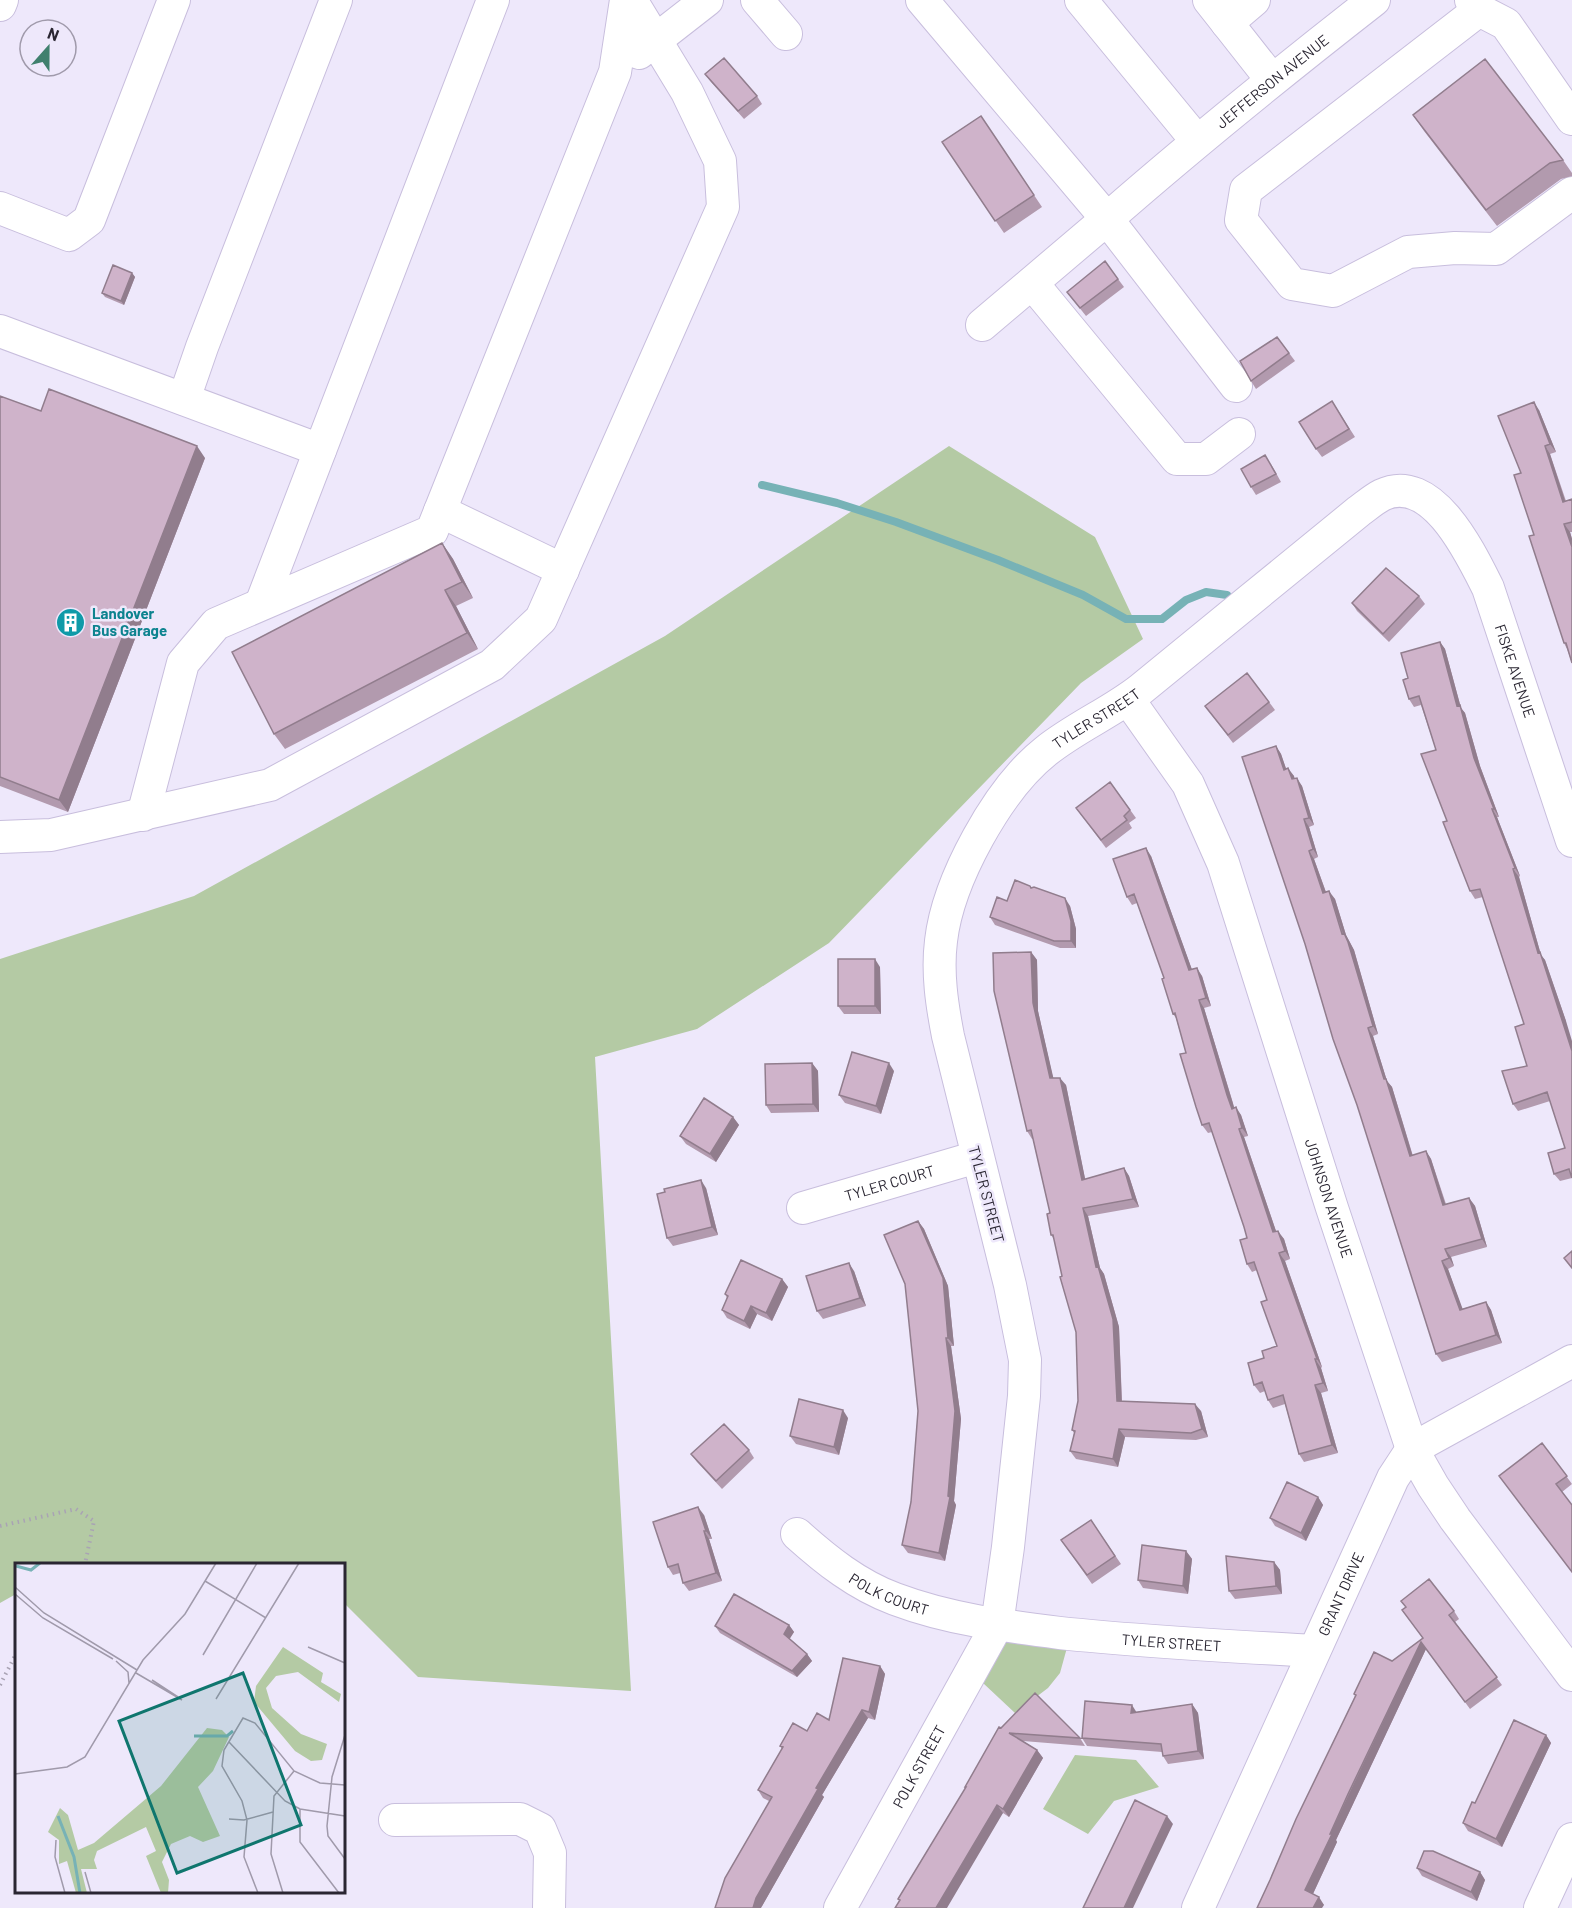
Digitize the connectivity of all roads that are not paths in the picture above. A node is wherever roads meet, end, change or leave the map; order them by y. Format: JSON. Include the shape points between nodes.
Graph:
{"nodes":[{"id":1,"x":2,"y":0,"type":"edge"},
{"id":2,"x":174,"y":0,"type":"edge"},
{"id":3,"x":336,"y":0,"type":"edge"},
{"id":4,"x":493,"y":0,"type":"edge"},
{"id":5,"x":626,"y":0,"type":"edge"},
{"id":6,"x":631,"y":0,"type":"edge"},
{"id":7,"x":707,"y":0,"type":"edge"},
{"id":8,"x":757,"y":0,"type":"edge"},
{"id":9,"x":922,"y":0,"type":"edge"},
{"id":10,"x":1081,"y":0,"type":"edge"},
{"id":11,"x":1254,"y":0,"type":"edge"},
{"id":12,"x":1374,"y":0,"type":"edge"},
{"id":13,"x":0,"y":5,"type":"edge"},
{"id":14,"x":1475,"y":5,"type":"edge"},
{"id":15,"x":1218,"y":12,"type":"edge"},
{"id":16,"x":786,"y":34,"type":"dead end"},
{"id":17,"x":663,"y":53,"type":"junction"},
{"id":18,"x":615,"y":72,"type":"junction"},
{"id":19,"x":1272,"y":80,"type":"junction"},
{"id":20,"x":1572,"y":119,"type":"edge"},
{"id":21,"x":1197,"y":141,"type":"junction"},
{"id":22,"x":1572,"y":193,"type":"edge"},
{"id":23,"x":0,"y":208,"type":"edge"},
{"id":24,"x":1107,"y":219,"type":"junction"},
{"id":25,"x":1032,"y":283,"type":"junction"},
{"id":26,"x":982,"y":325,"type":"dead end"},
{"id":27,"x":0,"y":331,"type":"edge"},
{"id":28,"x":1236,"y":386,"type":"dead end"},
{"id":29,"x":184,"y":399,"type":"junction"},
{"id":30,"x":1239,"y":434,"type":"dead end"},
{"id":31,"x":320,"y":450,"type":"junction"},
{"id":32,"x":440,"y":511,"type":"junction"},
{"id":33,"x":563,"y":570,"type":"junction"},
{"id":34,"x":1268,"y":587,"type":"joint"},
{"id":35,"x":261,"y":604,"type":"junction"},
{"id":36,"x":1128,"y":699,"type":"junction"},
{"id":37,"x":142,"y":815,"type":"junction"},
{"id":38,"x":0,"y":837,"type":"edge"},
{"id":39,"x":1572,"y":841,"type":"edge"},
{"id":40,"x":977,"y":1157,"type":"junction"},
{"id":41,"x":802,"y":1208,"type":"dead end"},
{"id":42,"x":1572,"y":1361,"type":"edge"},
{"id":43,"x":1412,"y":1449,"type":"junction"},
{"id":44,"x":797,"y":1534,"type":"dead end"},
{"id":45,"x":997,"y":1625,"type":"junction"},
{"id":46,"x":1314,"y":1651,"type":"junction"},
{"id":47,"x":1572,"y":1676,"type":"edge"},
{"id":48,"x":395,"y":1820,"type":"dead end"},
{"id":49,"x":1572,"y":1839,"type":"edge"},
{"id":50,"x":549,"y":1908,"type":"edge"},
{"id":51,"x":840,"y":1908,"type":"edge"},
{"id":52,"x":1198,"y":1908,"type":"edge"},
{"id":53,"x":1540,"y":1908,"type":"edge"}],
"edges":[{"from":1,"to":13,"type":"street"},
{"from":2,"to":23,"type":"street","via":[[89,220],[69,235]]},
{"from":3,"to":29,"type":"street"},
{"from":4,"to":31,"type":"street"},
{"from":5,"to":18,"type":"street"},
{"from":6,"to":17,"type":"street"},
{"from":7,"to":17,"type":"street"},
{"from":8,"to":16,"type":"street"},
{"from":9,"to":24,"type":"street"},
{"from":10,"to":21,"type":"street"},
{"from":11,"to":15,"type":"street"},
{"from":12,"to":19,"type":"street","name":"JEFFERSON AVENUE"},
{"from":14,"to":20,"type":"street","via":[[1506,24]]},
{"from":14,"to":22,"type":"street","via":[[1246,190],[1241,220],[1292,284],[1333,291],[1408,252],[1496,249]]},
{"from":15,"to":19,"type":"street"},
{"from":17,"to":18,"type":"street"},
{"from":17,"to":33,"type":"street","via":[[687,92],[720,161],[723,207]]},
{"from":18,"to":32,"type":"street"},
{"from":19,"to":21,"type":"street","name":"JEFFERSON AVENUE"},
{"from":21,"to":24,"type":"street","name":"JEFFERSON AVENUE"},
{"from":24,"to":25,"type":"street","name":"JEFFERSON AVENUE"},
{"from":24,"to":28,"type":"street"},
{"from":25,"to":26,"type":"street","name":"JEFFERSON AVENUE"},
{"from":25,"to":30,"type":"street","via":[[1177,459],[1206,459]]},
{"from":27,"to":29,"type":"street"},
{"from":29,"to":31,"type":"street"},
{"from":31,"to":35,"type":"street"},
{"from":32,"to":33,"type":"street"},
{"from":32,"to":35,"type":"street","via":[[432,531]]},
{"from":33,"to":37,"type":"street","via":[[541,620],[492,665],[270,785]]},
{"from":34,"to":36,"type":"street","name":"TYLER STREET"},
{"from":34,"to":39,"type":"street","name":"FISKE AVENUE","via":[[1384,494],[1402,491],[1423,497],[1440,511],[1460,536],[1488,588]]},
{"from":35,"to":37,"type":"street","via":[[216,624],[183,663]]},
{"from":36,"to":40,"type":"street","name":"TYLER STREET","via":[[1060,740],[1018,778],[978,839],[952,898],[941,941],[941,996]]},
{"from":36,"to":43,"type":"street","name":"JOHNSON AVENUE","via":[[1188,784],[1223,863]]},
{"from":37,"to":38,"type":"street","via":[[51,834]]},
{"from":40,"to":41,"type":"street","name":"TYLER COURT"},
{"from":40,"to":45,"type":"street","name":"TYLER STREET","via":[[1025,1360],[1018,1462]]},
{"from":42,"to":43,"type":"street","name":"GRANT DRIVE"},
{"from":43,"to":46,"type":"street","name":"GRANT DRIVE","via":[[1393,1478]]},
{"from":43,"to":47,"type":"street","name":"JOHNSON AVENUE","via":[[1455,1519]]},
{"from":44,"to":45,"type":"street","name":"POLK COURT","via":[[844,1572],[894,1599]]},
{"from":45,"to":46,"type":"street","name":"TYLER STREET","via":[[1104,1638]]},
{"from":45,"to":51,"type":"street","name":"POLK STREET"},
{"from":46,"to":52,"type":"street","name":"GRANT DRIVE"},
{"from":48,"to":50,"type":"street","via":[[520,1819],[540,1829],[549,1853]]},
{"from":49,"to":53,"type":"street"}]}
